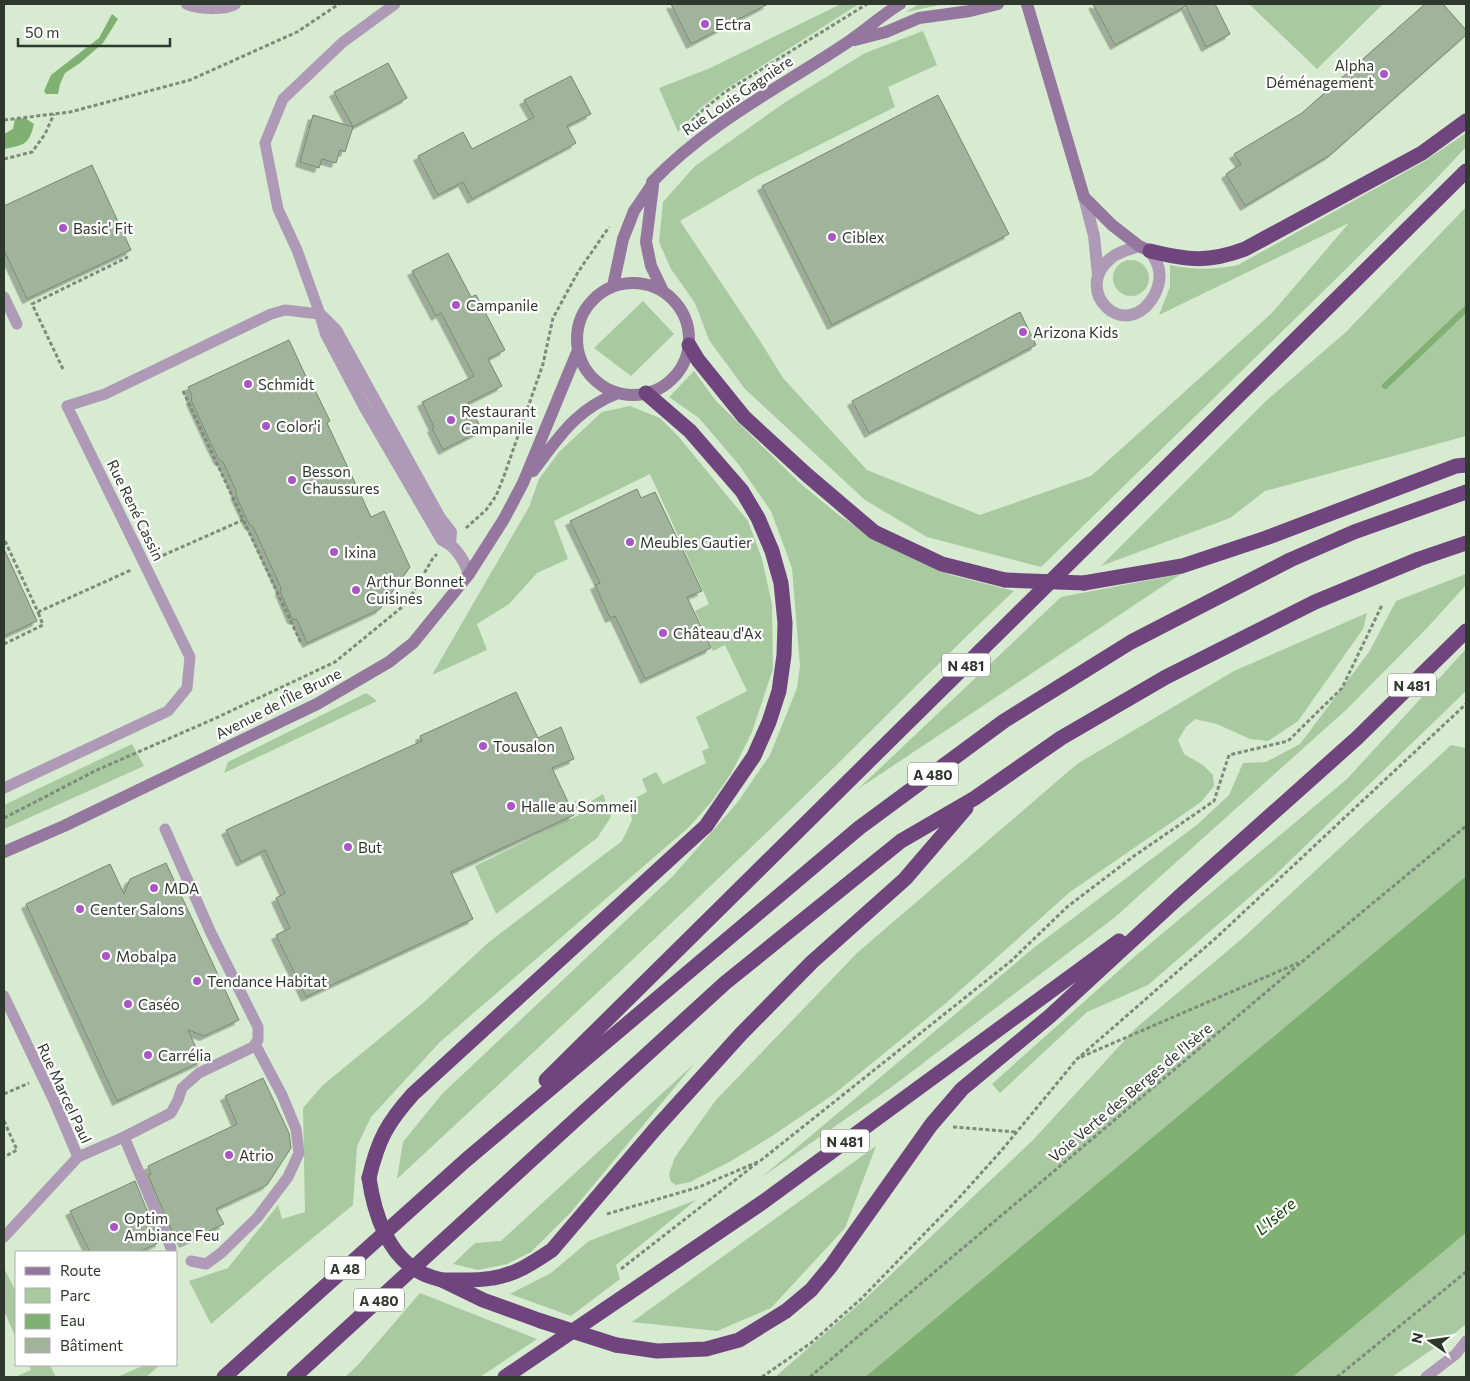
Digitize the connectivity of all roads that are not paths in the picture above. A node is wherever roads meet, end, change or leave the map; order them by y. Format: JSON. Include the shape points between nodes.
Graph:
{"nodes":[{"id":1,"x":187,"y":4,"type":"edge"},
{"id":2,"x":235,"y":4,"type":"edge"},
{"id":3,"x":395,"y":4,"type":"edge"},
{"id":4,"x":900,"y":4,"type":"edge"},
{"id":5,"x":998,"y":4,"type":"edge"},
{"id":6,"x":1027,"y":4,"type":"edge"},
{"id":7,"x":848,"y":42,"type":"junction"},
{"id":8,"x":1466,"y":121,"type":"edge"},
{"id":9,"x":1466,"y":171,"type":"edge"},
{"id":10,"x":653,"y":183,"type":"junction"},
{"id":11,"x":1084,"y":197,"type":"junction"},
{"id":12,"x":1144,"y":248,"type":"junction"},
{"id":13,"x":1098,"y":275,"type":"junction"},
{"id":14,"x":613,"y":286,"type":"junction"},
{"id":15,"x":663,"y":292,"type":"junction"},
{"id":16,"x":4,"y":297,"type":"edge"},
{"id":17,"x":320,"y":314,"type":"junction"},
{"id":18,"x":17,"y":324,"type":"dead end"},
{"id":19,"x":689,"y":345,"type":"junction"},
{"id":20,"x":578,"y":350,"type":"junction"},
{"id":21,"x":618,"y":393,"type":"junction"},
{"id":22,"x":646,"y":393,"type":"junction"},
{"id":23,"x":1466,"y":465,"type":"edge"},
{"id":24,"x":523,"y":483,"type":"junction"},
{"id":25,"x":1466,"y":492,"type":"edge"},
{"id":26,"x":1466,"y":543,"type":"edge"},
{"id":27,"x":469,"y":574,"type":"junction"},
{"id":28,"x":1466,"y":631,"type":"edge"},
{"id":29,"x":4,"y":788,"type":"edge"},
{"id":30,"x":975,"y":798,"type":"junction"},
{"id":31,"x":165,"y":829,"type":"dead end"},
{"id":32,"x":4,"y":852,"type":"edge"},
{"id":33,"x":1179,"y":897,"type":"junction"},
{"id":34,"x":4,"y":996,"type":"edge"},
{"id":35,"x":255,"y":1044,"type":"junction"},
{"id":36,"x":124,"y":1137,"type":"junction"},
{"id":37,"x":78,"y":1157,"type":"junction"},
{"id":38,"x":466,"y":1160,"type":"junction"},
{"id":39,"x":4,"y":1237,"type":"edge"},
{"id":40,"x":171,"y":1248,"type":"dead end"},
{"id":41,"x":191,"y":1261,"type":"dead end"},
{"id":42,"x":442,"y":1280,"type":"junction"},
{"id":43,"x":1466,"y":1341,"type":"edge"},
{"id":44,"x":224,"y":1377,"type":"edge"},
{"id":45,"x":294,"y":1377,"type":"edge"},
{"id":46,"x":505,"y":1377,"type":"edge"},
{"id":47,"x":1426,"y":1377,"type":"edge"}],
"edges":[{"from":1,"to":2,"type":"street","via":[[196,8]]},
{"from":3,"to":17,"type":"lane","via":[[343,42],[283,99],[265,143],[278,209]]},
{"from":4,"to":7,"type":"street","name":"Rue Louis Gagnière"},
{"from":5,"to":7,"type":"street","name":"Rue Louis Gagnière","via":[[920,18],[886,32]]},
{"from":6,"to":11,"type":"street"},
{"from":7,"to":10,"type":"street","name":"Rue Louis Gagnière","via":[[690,146]]},
{"from":8,"to":12,"type":"highway","via":[[1422,153],[1228,256],[1180,258]]},
{"from":9,"to":38,"type":"highway","number":"N 481"},
{"from":10,"to":14,"type":"street","name":"Rue Louis Gagnière","via":[[634,211],[623,239]]},
{"from":10,"to":15,"type":"street","via":[[646,242],[651,266]]},
{"from":11,"to":12,"type":"street","via":[[1112,225]]},
{"from":11,"to":13,"type":"street","via":[[1094,236]]},
{"from":12,"to":13,"type":"street","via":[[1112,256]]},
{"from":12,"to":13,"type":"street","via":[[1158,263],[1160,276],[1151,300],[1135,314],[1116,314],[1101,303],[1096,287]]},
{"from":14,"to":15,"type":"street","via":[[630,283],[648,285]]},
{"from":14,"to":20,"type":"street","via":[[589,305],[581,319],[577,334]]},
{"from":15,"to":19,"type":"street","via":[[684,315]]},
{"from":16,"to":18,"type":"lane"},
{"from":17,"to":27,"type":"street","via":[[326,334],[364,406],[442,540],[450,544],[465,563]]},
{"from":17,"to":29,"type":"lane","name":"Rue René Cassin","via":[[285,310],[271,314],[105,394],[67,406],[190,657],[187,688],[168,711]]},
{"from":19,"to":22,"type":"street","via":[[675,376],[662,387]]},
{"from":19,"to":23,"type":"highway","bridge":true,"via":[[744,417],[874,532],[942,564],[1005,580],[1084,583],[1182,566]]},
{"from":20,"to":21,"type":"street","via":[[592,377]]},
{"from":20,"to":24,"type":"street","name":"Avenue de l'Île Brune"},
{"from":21,"to":22,"type":"street"},
{"from":21,"to":24,"type":"street","name":"Avenue de l'Île Brune","via":[[600,400],[573,420]]},
{"from":22,"to":42,"type":"highway","bridge":true,"via":[[690,431],[742,492],[758,518],[781,583],[785,623],[779,691],[754,756],[706,826],[414,1094],[385,1130],[369,1178],[376,1216],[394,1249],[420,1272]]},
{"from":24,"to":27,"type":"street","name":"Avenue de l'Île Brune"},
{"from":25,"to":38,"type":"highway","number":"A 480","via":[[1354,532],[1282,564],[1131,642],[1004,721],[859,828]]},
{"from":26,"to":30,"type":"highway","number":"A 480","via":[[1419,558],[1315,602],[1166,677],[1061,738]]},
{"from":27,"to":32,"type":"street","name":"Avenue de l'Île Brune","via":[[412,643],[389,662],[317,704]]},
{"from":28,"to":33,"type":"highway","number":"N 481","via":[[1358,738]]},
{"from":30,"to":42,"type":"highway","via":[[905,878],[812,962],[741,1034],[552,1250],[523,1268],[493,1278]]},
{"from":30,"to":45,"type":"highway","number":"A 480","via":[[901,841],[725,983]]},
{"from":31,"to":35,"type":"lane","via":[[211,933],[258,1027]]},
{"from":33,"to":42,"type":"highway","bridge":true,"via":[[1050,1016],[962,1089],[930,1125],[811,1290],[786,1311],[739,1340],[706,1349],[657,1351],[616,1345],[484,1300]]},
{"from":33,"to":46,"type":"highway","number":"N 481","via":[[763,1202]]},
{"from":34,"to":37,"type":"lane","name":"Rue Marcel Paul","via":[[56,1103]]},
{"from":35,"to":36,"type":"lane","via":[[200,1072],[182,1088],[172,1113]]},
{"from":35,"to":41,"type":"lane","via":[[286,1104],[296,1129],[299,1153],[288,1177],[258,1218],[206,1264]]},
{"from":36,"to":37,"type":"lane"},
{"from":36,"to":40,"type":"lane"},
{"from":37,"to":39,"type":"lane","name":"Rue Marcel Paul"},
{"from":38,"to":44,"type":"highway","number":"A 48"},
{"from":43,"to":47,"type":"lane","via":[[1456,1354]]}]}
